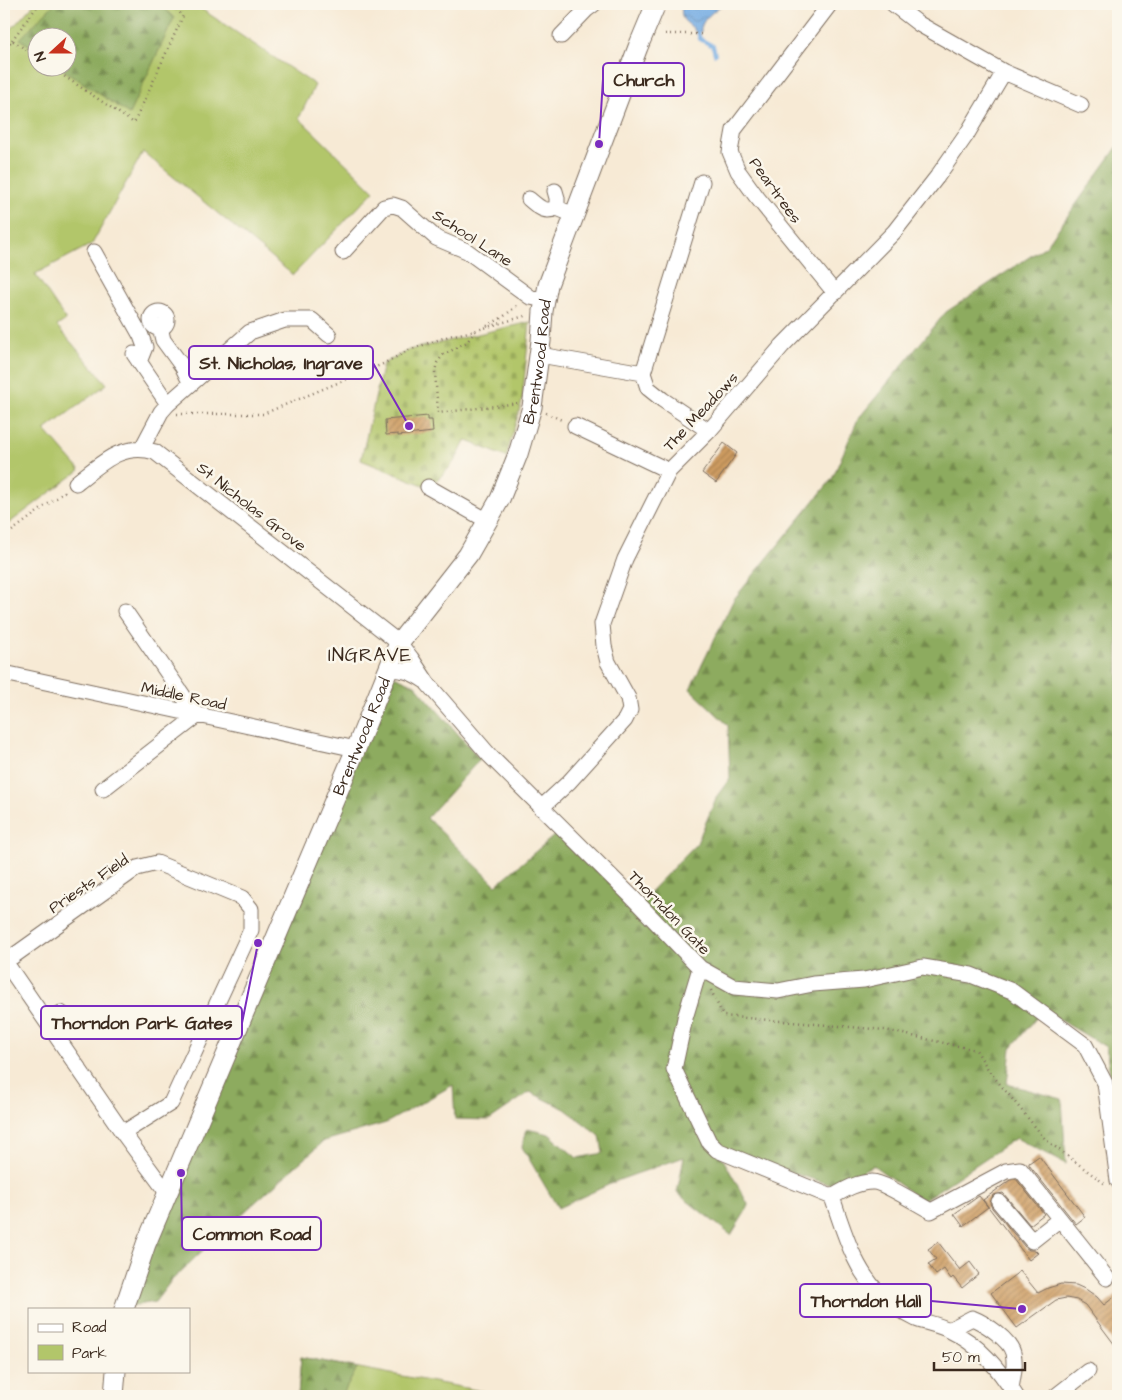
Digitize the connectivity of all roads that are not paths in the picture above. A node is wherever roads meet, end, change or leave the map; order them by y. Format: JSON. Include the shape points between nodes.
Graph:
{"nodes":[{"id":1,"x":594,"y":4,"type":"edge"},
{"id":2,"x":830,"y":4,"type":"edge"},
{"id":3,"x":893,"y":4,"type":"edge"},
{"id":4,"x":652,"y":5,"type":"edge"},
{"id":5,"x":561,"y":36,"type":"dead end"},
{"id":6,"x":1004,"y":72,"type":"junction"},
{"id":7,"x":1082,"y":106,"type":"dead end"},
{"id":8,"x":702,"y":182,"type":"dead end"},
{"id":9,"x":556,"y":191,"type":"dead end"},
{"id":10,"x":529,"y":200,"type":"dead end"},
{"id":11,"x":566,"y":212,"type":"junction"},
{"id":12,"x":94,"y":252,"type":"dead end"},
{"id":13,"x":343,"y":252,"type":"dead end"},
{"id":14,"x":835,"y":293,"type":"junction"},
{"id":15,"x":544,"y":305,"type":"junction"},
{"id":16,"x":160,"y":327,"type":"dead end"},
{"id":17,"x":329,"y":335,"type":"dead end"},
{"id":18,"x":540,"y":355,"type":"junction"},
{"id":19,"x":643,"y":373,"type":"junction"},
{"id":20,"x":191,"y":384,"type":"junction"},
{"id":21,"x":168,"y":404,"type":"junction"},
{"id":22,"x":575,"y":426,"type":"road end"},
{"id":23,"x":709,"y":431,"type":"junction"},
{"id":24,"x":142,"y":448,"type":"junction"},
{"id":25,"x":669,"y":471,"type":"junction"},
{"id":26,"x":76,"y":483,"type":"road end"},
{"id":27,"x":428,"y":487,"type":"dead end"},
{"id":28,"x":488,"y":521,"type":"junction"},
{"id":29,"x":125,"y":611,"type":"dead end"},
{"id":30,"x":399,"y":643,"type":"junction"},
{"id":31,"x":388,"y":670,"type":"junction"},
{"id":32,"x":4,"y":673,"type":"edge"},
{"id":33,"x":428,"y":684,"type":"junction"},
{"id":34,"x":197,"y":716,"type":"junction"},
{"id":35,"x":356,"y":750,"type":"junction"},
{"id":36,"x":103,"y":789,"type":"dead end"},
{"id":37,"x":541,"y":808,"type":"junction"},
{"id":38,"x":4,"y":961,"type":"edge"},
{"id":39,"x":700,"y":968,"type":"junction"},
{"id":40,"x":61,"y":1013,"type":"dead end"},
{"id":41,"x":48,"y":1024,"type":"junction"},
{"id":42,"x":1112,"y":1085,"type":"edge"},
{"id":43,"x":123,"y":1133,"type":"junction"},
{"id":44,"x":1115,"y":1185,"type":"edge"},
{"id":45,"x":168,"y":1194,"type":"junction"},
{"id":46,"x":832,"y":1198,"type":"junction"},
{"id":47,"x":999,"y":1202,"type":"dead end"},
{"id":48,"x":1060,"y":1219,"type":"junction"},
{"id":49,"x":1107,"y":1278,"type":"dead end"},
{"id":50,"x":124,"y":1308,"type":"edge"},
{"id":51,"x":950,"y":1330,"type":"junction"},
{"id":52,"x":1088,"y":1371,"type":"dead end"},
{"id":53,"x":116,"y":1372,"type":"edge"},
{"id":54,"x":1013,"y":1392,"type":"edge"},
{"id":55,"x":114,"y":1396,"type":"edge"},
{"id":56,"x":1056,"y":1396,"type":"edge"}],
"edges":[{"from":1,"to":5,"type":"street"},
{"from":2,"to":14,"type":"street","name":"Peartrees","via":[[734,130],[730,152],[738,171],[756,196]]},
{"from":3,"to":6,"type":"street","via":[[919,24]]},
{"from":4,"to":11,"type":"main road","name":"Brentwood Road"},
{"from":6,"to":7,"type":"street"},
{"from":6,"to":14,"type":"street","name":"The Meadows","via":[[937,177],[894,232]]},
{"from":8,"to":19,"type":"street"},
{"from":9,"to":11,"type":"street"},
{"from":10,"to":11,"type":"street","via":[[548,211]]},
{"from":11,"to":15,"type":"main road","name":"Brentwood Road"},
{"from":12,"to":21,"type":"street","via":[[141,336],[144,347],[136,358]]},
{"from":13,"to":15,"type":"street","name":"School Lane","via":[[384,207],[393,205],[402,208],[436,238],[467,251]]},
{"from":14,"to":23,"type":"street","name":"The Meadows","via":[[782,346]]},
{"from":15,"to":18,"type":"main road","name":"Brentwood Road"},
{"from":16,"to":20,"type":"street","via":[[163,340]]},
{"from":17,"to":20,"type":"street","via":[[312,320],[285,320],[250,332]]},
{"from":18,"to":19,"type":"street"},
{"from":18,"to":28,"type":"main road","name":"Brentwood Road","via":[[532,405],[518,454]]},
{"from":19,"to":23,"type":"street","via":[[648,388]]},
{"from":20,"to":21,"type":"street"},
{"from":21,"to":24,"type":"street"},
{"from":22,"to":25,"type":"street"},
{"from":23,"to":25,"type":"street","name":"The Meadows"},
{"from":24,"to":26,"type":"street","via":[[110,457]]},
{"from":24,"to":30,"type":"street","name":"St Nicholas Grove","via":[[155,452]]},
{"from":25,"to":37,"type":"street","name":"The Meadows","via":[[626,559],[602,624],[608,662],[628,698],[630,710],[626,720]]},
{"from":27,"to":28,"type":"street"},
{"from":28,"to":30,"type":"main road","name":"Brentwood Road","via":[[468,555]]},
{"from":29,"to":34,"type":"street"},
{"from":30,"to":31,"type":"main road","name":"Brentwood Road"},
{"from":30,"to":33,"type":"street","name":"Thorndon Gate"},
{"from":31,"to":33,"type":"street","via":[[414,673]]},
{"from":31,"to":35,"type":"main road","name":"Brentwood Road"},
{"from":32,"to":34,"type":"street","name":"Middle Road"},
{"from":33,"to":37,"type":"street","name":"Thorndon Gate","via":[[490,756]]},
{"from":34,"to":35,"type":"street","name":"Middle Road"},
{"from":34,"to":36,"type":"street"},
{"from":35,"to":45,"type":"main road","name":"Brentwood Road"},
{"from":37,"to":39,"type":"street","name":"Thorndon Gate","via":[[632,896]]},
{"from":38,"to":41,"type":"street"},
{"from":38,"to":43,"type":"street","name":"Priests Field","via":[[137,868],[157,863],[242,898],[251,909],[251,930],[171,1103]]},
{"from":39,"to":42,"type":"street","via":[[734,987],[778,991],[813,984],[864,980],[923,967],[971,975],[1012,992],[1085,1046]]},
{"from":39,"to":46,"type":"street","name":"Thorndon Gate","via":[[674,1069],[709,1142],[717,1150]]},
{"from":40,"to":41,"type":"street"},
{"from":41,"to":43,"type":"street"},
{"from":42,"to":44,"type":"street"},
{"from":43,"to":45,"type":"street"},
{"from":45,"to":50,"type":"main road","name":"Brentwood Road","via":[[146,1244]]},
{"from":46,"to":48,"type":"street","via":[[845,1189],[874,1181],[931,1211],[1006,1171],[1020,1169]]},
{"from":46,"to":51,"type":"street","via":[[863,1276],[892,1304],[916,1318]]},
{"from":47,"to":48,"type":"street","via":[[1032,1241]]},
{"from":48,"to":49,"type":"street"},
{"from":51,"to":54,"type":"street","via":[[981,1351]]},
{"from":51,"to":54,"type":"street","via":[[972,1318],[998,1334],[1013,1351]]},
{"from":52,"to":56,"type":"street"},
{"from":53,"to":55,"type":"main road"}]}
